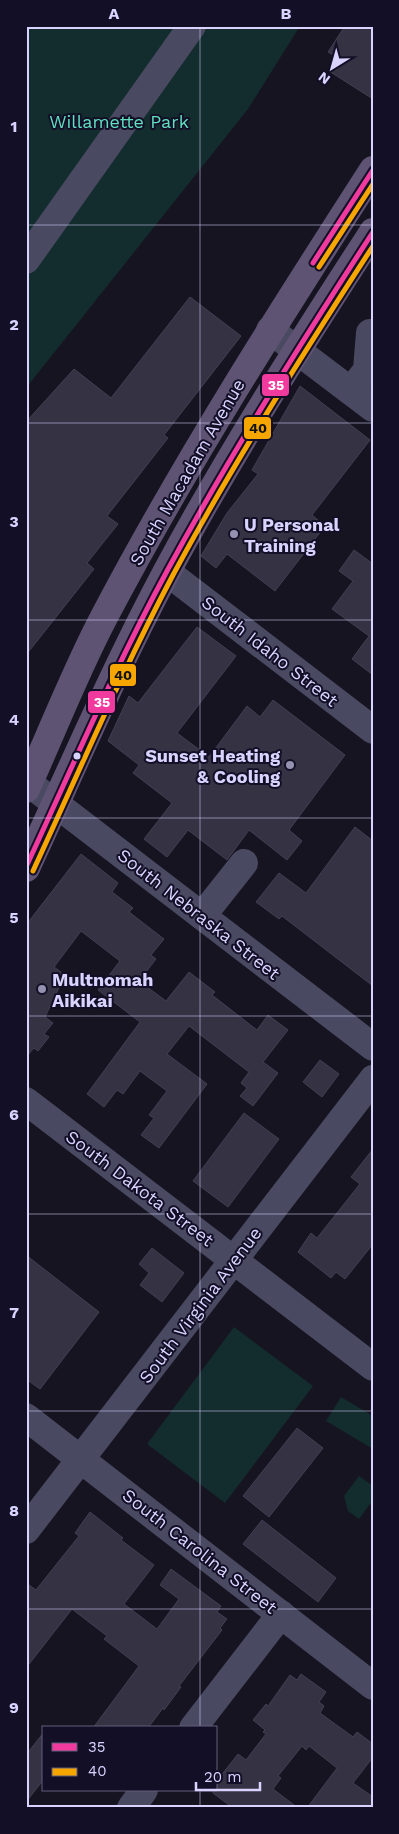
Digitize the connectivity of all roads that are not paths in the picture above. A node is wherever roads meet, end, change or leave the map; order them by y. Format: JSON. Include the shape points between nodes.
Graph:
{"nodes":[{"id":1,"x":192,"y":26,"type":"edge"},
{"id":2,"x":373,"y":170,"type":"edge"},
{"id":3,"x":373,"y":232,"type":"edge"},
{"id":4,"x":26,"y":260,"type":"edge"},
{"id":5,"x":270,"y":330,"type":"junction"},
{"id":6,"x":370,"y":333,"type":"dead end"},
{"id":7,"x":297,"y":349,"type":"junction"},
{"id":8,"x":351,"y":391,"type":"junction"},
{"id":9,"x":373,"y":408,"type":"edge"},
{"id":10,"x":167,"y":572,"type":"junction"},
{"id":11,"x":373,"y":730,"type":"edge"},
{"id":12,"x":27,"y":784,"type":"edge"},
{"id":13,"x":56,"y":804,"type":"junction"},
{"id":14,"x":244,"y":862,"type":"dead end"},
{"id":15,"x":26,"y":868,"type":"edge"},
{"id":16,"x":202,"y":916,"type":"junction"},
{"id":17,"x":373,"y":1047,"type":"edge"},
{"id":18,"x":373,"y":1079,"type":"edge"},
{"id":19,"x":26,"y":1101,"type":"edge"},
{"id":20,"x":234,"y":1260,"type":"junction"},
{"id":21,"x":373,"y":1367,"type":"edge"},
{"id":22,"x":26,"y":1417,"type":"edge"},
{"id":23,"x":81,"y":1459,"type":"junction"},
{"id":24,"x":26,"y":1530,"type":"edge"},
{"id":25,"x":281,"y":1614,"type":"junction"},
{"id":26,"x":373,"y":1686,"type":"edge"},
{"id":27,"x":194,"y":1726,"type":"edge"},
{"id":28,"x":143,"y":1792,"type":"edge"},
{"id":29,"x":131,"y":1808,"type":"edge"}],
"edges":[{"from":1,"to":4,"type":"street"},
{"from":2,"to":5,"type":"main road","name":"South Macadam Avenue"},
{"from":3,"to":7,"type":"main road","name":"South Macadam Avenue"},
{"from":5,"to":7,"type":"street"},
{"from":5,"to":12,"type":"main road","name":"South Macadam Avenue","via":[[196,450],[103,619]]},
{"from":6,"to":8,"type":"street","via":[[367,370]]},
{"from":7,"to":8,"type":"street"},
{"from":7,"to":10,"type":"main road","name":"South Macadam Avenue"},
{"from":8,"to":9,"type":"street"},
{"from":10,"to":11,"type":"street","name":"South Idaho Street"},
{"from":10,"to":13,"type":"main road","name":"South Macadam Avenue","via":[[101,704]]},
{"from":12,"to":13,"type":"street","name":"South Nebraska Street"},
{"from":13,"to":15,"type":"main road","name":"South Macadam Avenue"},
{"from":13,"to":16,"type":"street","name":"South Nebraska Street"},
{"from":14,"to":16,"type":"street"},
{"from":16,"to":17,"type":"street","name":"South Nebraska Street"},
{"from":18,"to":20,"type":"street","name":"South Virginia Avenue"},
{"from":19,"to":20,"type":"street","name":"South Dakota Street"},
{"from":20,"to":21,"type":"street","name":"South Dakota Street"},
{"from":20,"to":23,"type":"street","name":"South Virginia Avenue"},
{"from":22,"to":23,"type":"street","name":"South Carolina Street"},
{"from":23,"to":24,"type":"street","name":"South Virginia Avenue"},
{"from":23,"to":25,"type":"street","name":"South Carolina Street"},
{"from":25,"to":26,"type":"street","name":"South Carolina Street"},
{"from":25,"to":27,"type":"street"},
{"from":28,"to":29,"type":"street"}]}
